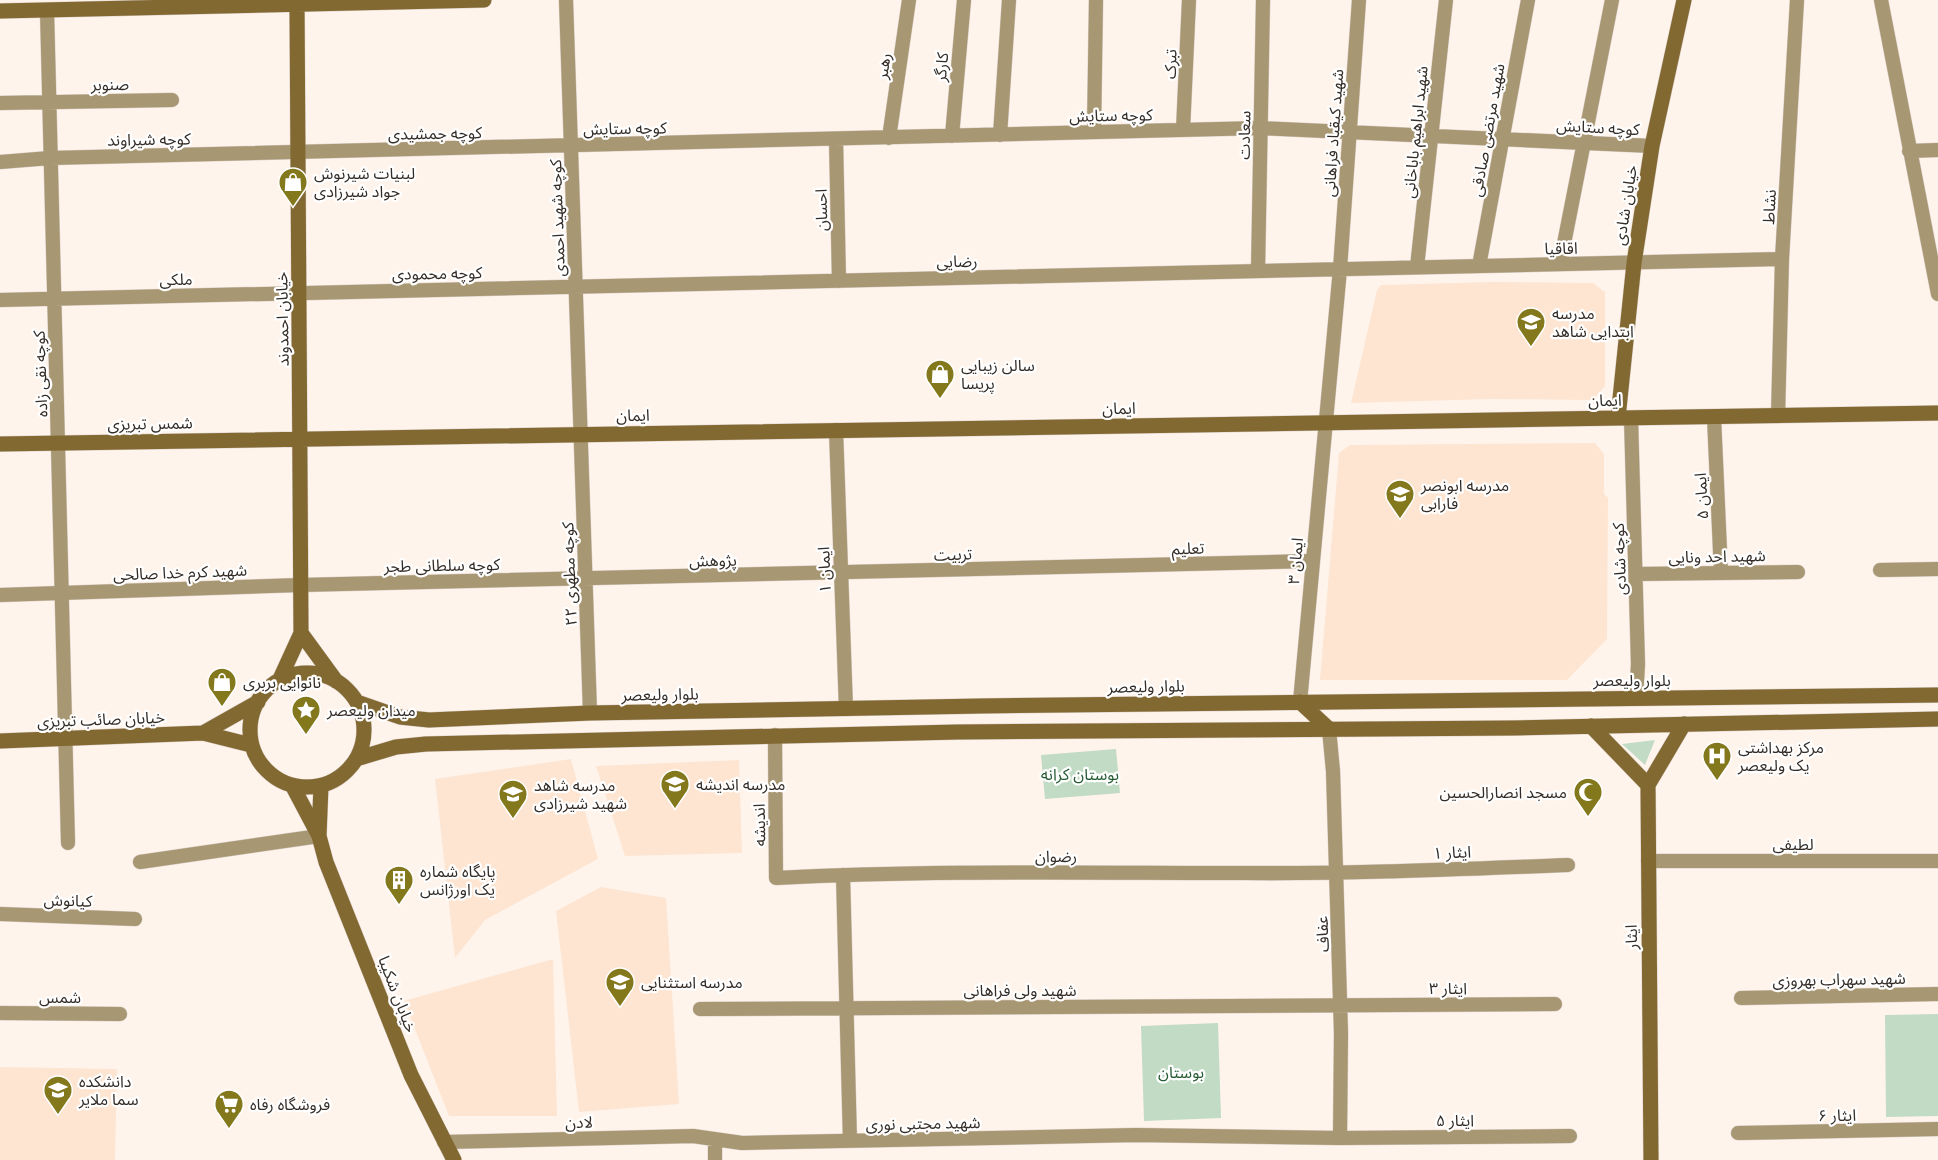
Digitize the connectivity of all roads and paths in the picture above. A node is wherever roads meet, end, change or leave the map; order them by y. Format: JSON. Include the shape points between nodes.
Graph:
{"nodes":[{"id":1,"x":484,"y":0,"type":"edge"},
{"id":2,"x":566,"y":0,"type":"edge"},
{"id":3,"x":909,"y":0,"type":"edge"},
{"id":4,"x":964,"y":0,"type":"edge"},
{"id":5,"x":1009,"y":0,"type":"edge"},
{"id":6,"x":1096,"y":0,"type":"edge"},
{"id":7,"x":1189,"y":0,"type":"edge"},
{"id":8,"x":1263,"y":0,"type":"edge"},
{"id":9,"x":1359,"y":0,"type":"edge"},
{"id":10,"x":1446,"y":0,"type":"edge"},
{"id":11,"x":1528,"y":0,"type":"edge"},
{"id":12,"x":1612,"y":0,"type":"edge"},
{"id":13,"x":1684,"y":0,"type":"edge"},
{"id":14,"x":1797,"y":0,"type":"edge"},
{"id":15,"x":1881,"y":0,"type":"edge"},
{"id":16,"x":299,"y":2,"type":"edge"},
{"id":17,"x":46,"y":10,"type":"junction"},
{"id":18,"x":0,"y":11,"type":"edge"},
{"id":19,"x":172,"y":100,"type":"dead end"},
{"id":20,"x":49,"y":102,"type":"junction"},
{"id":21,"x":0,"y":103,"type":"edge"},
{"id":22,"x":1260,"y":128,"type":"junction"},
{"id":23,"x":1183,"y":130,"type":"junction"},
{"id":24,"x":1094,"y":132,"type":"junction"},
{"id":25,"x":1349,"y":132,"type":"junction"},
{"id":26,"x":1000,"y":135,"type":"junction"},
{"id":27,"x":952,"y":136,"type":"junction"},
{"id":28,"x":1431,"y":136,"type":"junction"},
{"id":29,"x":889,"y":138,"type":"junction"},
{"id":30,"x":836,"y":139,"type":"junction"},
{"id":31,"x":1503,"y":139,"type":"junction"},
{"id":32,"x":1585,"y":143,"type":"junction"},
{"id":33,"x":571,"y":146,"type":"junction"},
{"id":34,"x":1652,"y":146,"type":"junction"},
{"id":35,"x":1938,"y":150,"type":"edge"},
{"id":36,"x":1909,"y":151,"type":"junction"},
{"id":37,"x":300,"y":153,"type":"junction"},
{"id":38,"x":51,"y":158,"type":"junction"},
{"id":39,"x":0,"y":162,"type":"edge"},
{"id":40,"x":1782,"y":259,"type":"junction"},
{"id":41,"x":1634,"y":263,"type":"junction"},
{"id":42,"x":1560,"y":264,"type":"junction"},
{"id":43,"x":1479,"y":266,"type":"junction"},
{"id":44,"x":1417,"y":267,"type":"junction"},
{"id":45,"x":1340,"y":269,"type":"junction"},
{"id":46,"x":1258,"y":271,"type":"junction"},
{"id":47,"x":839,"y":281,"type":"junction"},
{"id":48,"x":576,"y":287,"type":"junction"},
{"id":49,"x":299,"y":293,"type":"junction"},
{"id":50,"x":1938,"y":294,"type":"edge"},
{"id":51,"x":54,"y":299,"type":"junction"},
{"id":52,"x":0,"y":300,"type":"edge"},
{"id":53,"x":1938,"y":413,"type":"edge"},
{"id":54,"x":1778,"y":416,"type":"junction"},
{"id":55,"x":1714,"y":417,"type":"junction"},
{"id":56,"x":1624,"y":418,"type":"junction"},
{"id":57,"x":1324,"y":423,"type":"junction"},
{"id":58,"x":836,"y":430,"type":"junction"},
{"id":59,"x":580,"y":434,"type":"junction"},
{"id":60,"x":301,"y":438,"type":"junction"},
{"id":61,"x":58,"y":443,"type":"junction"},
{"id":62,"x":0,"y":444,"type":"edge"},
{"id":63,"x":1311,"y":561,"type":"junction"},
{"id":64,"x":1066,"y":568,"type":"joint"},
{"id":65,"x":1880,"y":570,"type":"dead end"},
{"id":66,"x":1938,"y":570,"type":"edge"},
{"id":67,"x":1798,"y":572,"type":"dead end"},
{"id":68,"x":1721,"y":573,"type":"junction"},
{"id":69,"x":841,"y":574,"type":"junction"},
{"id":70,"x":1636,"y":574,"type":"junction"},
{"id":71,"x":586,"y":579,"type":"junction"},
{"id":72,"x":300,"y":585,"type":"junction"},
{"id":73,"x":62,"y":593,"type":"junction"},
{"id":74,"x":0,"y":595,"type":"edge"},
{"id":75,"x":301,"y":633,"type":"junction"},
{"id":76,"x":279,"y":681,"type":"junction"},
{"id":77,"x":336,"y":681,"type":"junction"},
{"id":78,"x":1938,"y":695,"type":"edge"},
{"id":79,"x":1636,"y":698,"type":"junction"},
{"id":80,"x":258,"y":702,"type":"junction"},
{"id":81,"x":357,"y":702,"type":"junction"},
{"id":82,"x":1300,"y":702,"type":"junction"},
{"id":83,"x":846,"y":709,"type":"junction"},
{"id":84,"x":590,"y":713,"type":"junction"},
{"id":85,"x":1938,"y":719,"type":"edge"},
{"id":86,"x":1684,"y":724,"type":"junction"},
{"id":87,"x":1591,"y":726,"type":"junction"},
{"id":88,"x":1329,"y":729,"type":"junction"},
{"id":89,"x":203,"y":733,"type":"junction"},
{"id":90,"x":775,"y":735,"type":"junction"},
{"id":91,"x":66,"y":738,"type":"junction"},
{"id":92,"x":0,"y":741,"type":"edge"},
{"id":93,"x":251,"y":745,"type":"junction"},
{"id":94,"x":356,"y":759,"type":"junction"},
{"id":95,"x":1648,"y":784,"type":"junction"},
{"id":96,"x":292,"y":786,"type":"junction"},
{"id":97,"x":321,"y":786,"type":"junction"},
{"id":98,"x":319,"y":836,"type":"junction"},
{"id":99,"x":68,"y":843,"type":"dead end"},
{"id":100,"x":1648,"y":861,"type":"junction"},
{"id":101,"x":1938,"y":861,"type":"edge"},
{"id":102,"x":140,"y":862,"type":"dead end"},
{"id":103,"x":1568,"y":866,"type":"dead end"},
{"id":104,"x":1336,"y":872,"type":"junction"},
{"id":105,"x":843,"y":874,"type":"junction"},
{"id":106,"x":776,"y":878,"type":"joint"},
{"id":107,"x":0,"y":914,"type":"edge"},
{"id":108,"x":135,"y":920,"type":"dead end"},
{"id":109,"x":1938,"y":994,"type":"edge"},
{"id":110,"x":1741,"y":998,"type":"dead end"},
{"id":111,"x":1340,"y":1004,"type":"junction"},
{"id":112,"x":1555,"y":1004,"type":"dead end"},
{"id":113,"x":848,"y":1008,"type":"junction"},
{"id":114,"x":700,"y":1009,"type":"dead end"},
{"id":115,"x":0,"y":1013,"type":"edge"},
{"id":116,"x":120,"y":1014,"type":"dead end"},
{"id":117,"x":1938,"y":1129,"type":"edge"},
{"id":118,"x":1738,"y":1133,"type":"dead end"},
{"id":119,"x":1570,"y":1136,"type":"dead end"},
{"id":120,"x":1340,"y":1138,"type":"junction"},
{"id":121,"x":715,"y":1139,"type":"junction"},
{"id":122,"x":850,"y":1141,"type":"junction"},
{"id":123,"x":444,"y":1142,"type":"junction"},
{"id":124,"x":454,"y":1160,"type":"edge"},
{"id":125,"x":715,"y":1160,"type":"edge"},
{"id":126,"x":1651,"y":1160,"type":"edge"}],
"edges":[{"from":1,"to":16,"type":"main road"},
{"from":2,"to":33,"type":"street","name":"کوچه شهید احمدی"},
{"from":3,"to":29,"type":"street","name":"رهبر"},
{"from":4,"to":27,"type":"street","name":"کارگر"},
{"from":5,"to":26,"type":"street"},
{"from":6,"to":24,"type":"street"},
{"from":7,"to":23,"type":"street","name":"تبرک"},
{"from":8,"to":22,"type":"street","name":"سعادت"},
{"from":9,"to":25,"type":"street","name":"شهید کیقباد فراهانی"},
{"from":10,"to":28,"type":"street","name":"شهید ابراهیم باباخانی"},
{"from":11,"to":31,"type":"street","name":"شهید مرتضی صادقی"},
{"from":12,"to":32,"type":"street"},
{"from":13,"to":34,"type":"main road","name":"خیابان شادی"},
{"from":14,"to":40,"type":"street","name":"نشاط"},
{"from":15,"to":36,"type":"street"},
{"from":16,"to":17,"type":"main road"},
{"from":16,"to":37,"type":"main road","name":"خیابان احمدوند"},
{"from":17,"to":18,"type":"main road"},
{"from":17,"to":20,"type":"street","name":"کوچه نقی زاده"},
{"from":19,"to":20,"type":"street","name":"صنوبر"},
{"from":20,"to":21,"type":"street","name":"صنوبر"},
{"from":20,"to":38,"type":"street","name":"کوچه نقی زاده"},
{"from":22,"to":23,"type":"street","name":"کوچه ستایش"},
{"from":22,"to":25,"type":"street","name":"کوچه ستایش"},
{"from":22,"to":46,"type":"street","name":"سعادت"},
{"from":23,"to":24,"type":"street","name":"کوچه ستایش"},
{"from":24,"to":26,"type":"street","name":"کوچه ستایش"},
{"from":25,"to":28,"type":"street","name":"کوچه ستایش"},
{"from":25,"to":45,"type":"street","name":"شهید کیقباد فراهانی"},
{"from":26,"to":27,"type":"street","name":"کوچه ستایش"},
{"from":27,"to":29,"type":"street","name":"کوچه ستایش"},
{"from":28,"to":31,"type":"street","name":"کوچه ستایش"},
{"from":28,"to":44,"type":"street","name":"شهید ابراهیم باباخانی"},
{"from":29,"to":30,"type":"street","name":"کوچه ستایش"},
{"from":30,"to":33,"type":"street","name":"کوچه ستایش"},
{"from":30,"to":47,"type":"street","name":"احسان"},
{"from":31,"to":32,"type":"street","name":"کوچه ستایش"},
{"from":31,"to":43,"type":"street","name":"شهید مرتضی صادقی"},
{"from":32,"to":34,"type":"street","name":"کوچه ستایش"},
{"from":32,"to":42,"type":"street"},
{"from":33,"to":37,"type":"street","name":"کوچه جمشیدی"},
{"from":33,"to":48,"type":"street","name":"کوچه شهید احمدی"},
{"from":34,"to":41,"type":"main road","name":"خیابان شادی"},
{"from":35,"to":36,"type":"street"},
{"from":36,"to":50,"type":"street"},
{"from":37,"to":38,"type":"street","name":"کوچه شیراوند"},
{"from":37,"to":49,"type":"main road","name":"خیابان احمدوند"},
{"from":38,"to":39,"type":"street","name":"کوچه شیراوند"},
{"from":38,"to":51,"type":"street","name":"کوچه نقی زاده"},
{"from":40,"to":41,"type":"street","name":"اقاقیا"},
{"from":40,"to":54,"type":"street","name":"نشاط"},
{"from":41,"to":42,"type":"street","name":"اقاقیا"},
{"from":41,"to":56,"type":"main road","name":"خیابان شادی"},
{"from":42,"to":43,"type":"street","name":"اقاقیا"},
{"from":43,"to":44,"type":"street","name":"اقاقیا"},
{"from":44,"to":45,"type":"street","name":"اقاقیا"},
{"from":45,"to":46,"type":"street","name":"رضایی"},
{"from":45,"to":57,"type":"street","name":"شهید کیقباد فراهانی"},
{"from":46,"to":47,"type":"street","name":"رضایی"},
{"from":47,"to":48,"type":"street","name":"رضایی"},
{"from":48,"to":49,"type":"street","name":"کوچه محمودی"},
{"from":48,"to":59,"type":"street","name":"کوچه شهید احمدی"},
{"from":49,"to":51,"type":"street","name":"ملکی"},
{"from":49,"to":60,"type":"main road","name":"خیابان احمدوند"},
{"from":51,"to":52,"type":"street","name":"ملکی"},
{"from":51,"to":61,"type":"street","name":"کوچه نقی زاده"},
{"from":53,"to":54,"type":"main road","name":"ایمان"},
{"from":54,"to":55,"type":"main road","name":"ایمان"},
{"from":55,"to":56,"type":"main road","name":"ایمان"},
{"from":55,"to":68,"type":"street","name":"ایمان ۵"},
{"from":56,"to":57,"type":"main road","name":"ایمان"},
{"from":56,"to":70,"type":"street","name":"کوچه شادی"},
{"from":57,"to":58,"type":"main road","name":"ایمان"},
{"from":57,"to":63,"type":"street","name":"ایمان ۳"},
{"from":58,"to":59,"type":"main road","name":"ایمان"},
{"from":58,"to":69,"type":"street","name":"ایمان ۱"},
{"from":59,"to":60,"type":"main road","name":"ایمان"},
{"from":59,"to":71,"type":"street","name":"کوچه مطهری ۲۲"},
{"from":60,"to":61,"type":"main road","name":"شمس تبریزی"},
{"from":60,"to":72,"type":"main road","name":"خیابان احمدوند"},
{"from":61,"to":62,"type":"main road","name":"شمس تبریزی"},
{"from":61,"to":73,"type":"street","name":"کوچه نقی زاده"},
{"from":63,"to":64,"type":"street","name":"تعلیم"},
{"from":63,"to":82,"type":"street","name":"ایمان ۳"},
{"from":64,"to":69,"type":"street","name":"تربیت"},
{"from":65,"to":66,"type":"street"},
{"from":67,"to":68,"type":"street","name":"شهید احد ونایی"},
{"from":68,"to":70,"type":"street","name":"شهید احد ونایی"},
{"from":69,"to":71,"type":"street","name":"پژوهش"},
{"from":69,"to":83,"type":"street","name":"ایمان ۱"},
{"from":70,"to":79,"type":"street","name":"کوچه شادی"},
{"from":71,"to":72,"type":"street","name":"کوچه سلطانی طجر"},
{"from":71,"to":84,"type":"street","name":"کوچه مطهری ۲۲"},
{"from":72,"to":73,"type":"street","name":"شهید کرم خدا صالحی"},
{"from":72,"to":75,"type":"main road","name":"خیابان احمدوند"},
{"from":73,"to":74,"type":"street","name":"شهید کرم خدا صالحی"},
{"from":73,"to":91,"type":"street","name":"کوچه نقی زاده"},
{"from":75,"to":76,"type":"main road"},
{"from":75,"to":77,"type":"main road"},
{"from":76,"to":77,"type":"main road","via":[[307,674]]},
{"from":76,"to":80,"type":"main road"},
{"from":77,"to":81,"type":"main road"},
{"from":78,"to":79,"type":"main road","name":"بلوار ولیعصر"},
{"from":79,"to":82,"type":"main road","name":"بلوار ولیعصر"},
{"from":80,"to":89,"type":"main road"},
{"from":80,"to":93,"type":"main road","via":[[248,730]]},
{"from":81,"to":84,"type":"main road","name":"بلوار ولیعصر","via":[[400,717],[429,720]]},
{"from":81,"to":94,"type":"main road","via":[[364,730]]},
{"from":82,"to":83,"type":"main road","name":"بلوار ولیعصر"},
{"from":82,"to":88,"type":"main road"},
{"from":83,"to":84,"type":"main road","name":"بلوار ولیعصر"},
{"from":85,"to":86,"type":"main road"},
{"from":86,"to":87,"type":"main road"},
{"from":86,"to":95,"type":"main road"},
{"from":87,"to":88,"type":"main road"},
{"from":87,"to":95,"type":"main road"},
{"from":88,"to":90,"type":"main road"},
{"from":88,"to":104,"type":"street","name":"عفاف"},
{"from":89,"to":91,"type":"main road","name":"خیابان صائب تبریزی"},
{"from":89,"to":93,"type":"main road"},
{"from":90,"to":94,"type":"main road","via":[[426,744],[396,747]]},
{"from":90,"to":106,"type":"street","name":"اندیشه"},
{"from":91,"to":92,"type":"main road","name":"خیابان صائب تبریزی"},
{"from":91,"to":99,"type":"street","name":"کوچه نقی زاده"},
{"from":93,"to":96,"type":"main road","via":[[266,771]]},
{"from":94,"to":97,"type":"main road","via":[[335,780]]},
{"from":95,"to":100,"type":"main road","name":"ایثار"},
{"from":96,"to":97,"type":"main road"},
{"from":96,"to":98,"type":"main road"},
{"from":97,"to":98,"type":"main road"},
{"from":98,"to":102,"type":"street"},
{"from":98,"to":123,"type":"main road","name":"خیابان شکیبا","via":[[411,1076]]},
{"from":100,"to":101,"type":"street","name":"لطیفی"},
{"from":100,"to":126,"type":"main road","name":"ایثار"},
{"from":103,"to":104,"type":"street","name":"ایثار ۱"},
{"from":104,"to":105,"type":"street","name":"رضوان"},
{"from":104,"to":111,"type":"street","name":"عفاف"},
{"from":105,"to":106,"type":"street","name":"رضوان"},
{"from":105,"to":113,"type":"street"},
{"from":107,"to":108,"type":"street","name":"کیانوش"},
{"from":109,"to":110,"type":"street","name":"شهید سهراب بهروزی"},
{"from":111,"to":112,"type":"street","name":"ایثار ۳"},
{"from":111,"to":113,"type":"street","name":"شهید ولی فراهانی"},
{"from":111,"to":120,"type":"street","name":"عفاف"},
{"from":113,"to":114,"type":"street","name":"شهید ولی فراهانی"},
{"from":113,"to":122,"type":"street"},
{"from":115,"to":116,"type":"street","name":"شمس"},
{"from":117,"to":118,"type":"street","name":"ایثار ۶"},
{"from":119,"to":120,"type":"street","name":"ایثار ۵"},
{"from":120,"to":122,"type":"street","name":"شهید مجتبی نوری","via":[[1132,1135]]},
{"from":121,"to":122,"type":"street","name":"شهید مجتبی نوری","via":[[742,1143]]},
{"from":121,"to":123,"type":"street","name":"لادن","via":[[693,1136]]},
{"from":121,"to":125,"type":"street"},
{"from":123,"to":124,"type":"main road","name":"خیابان شکیبا"}]}
